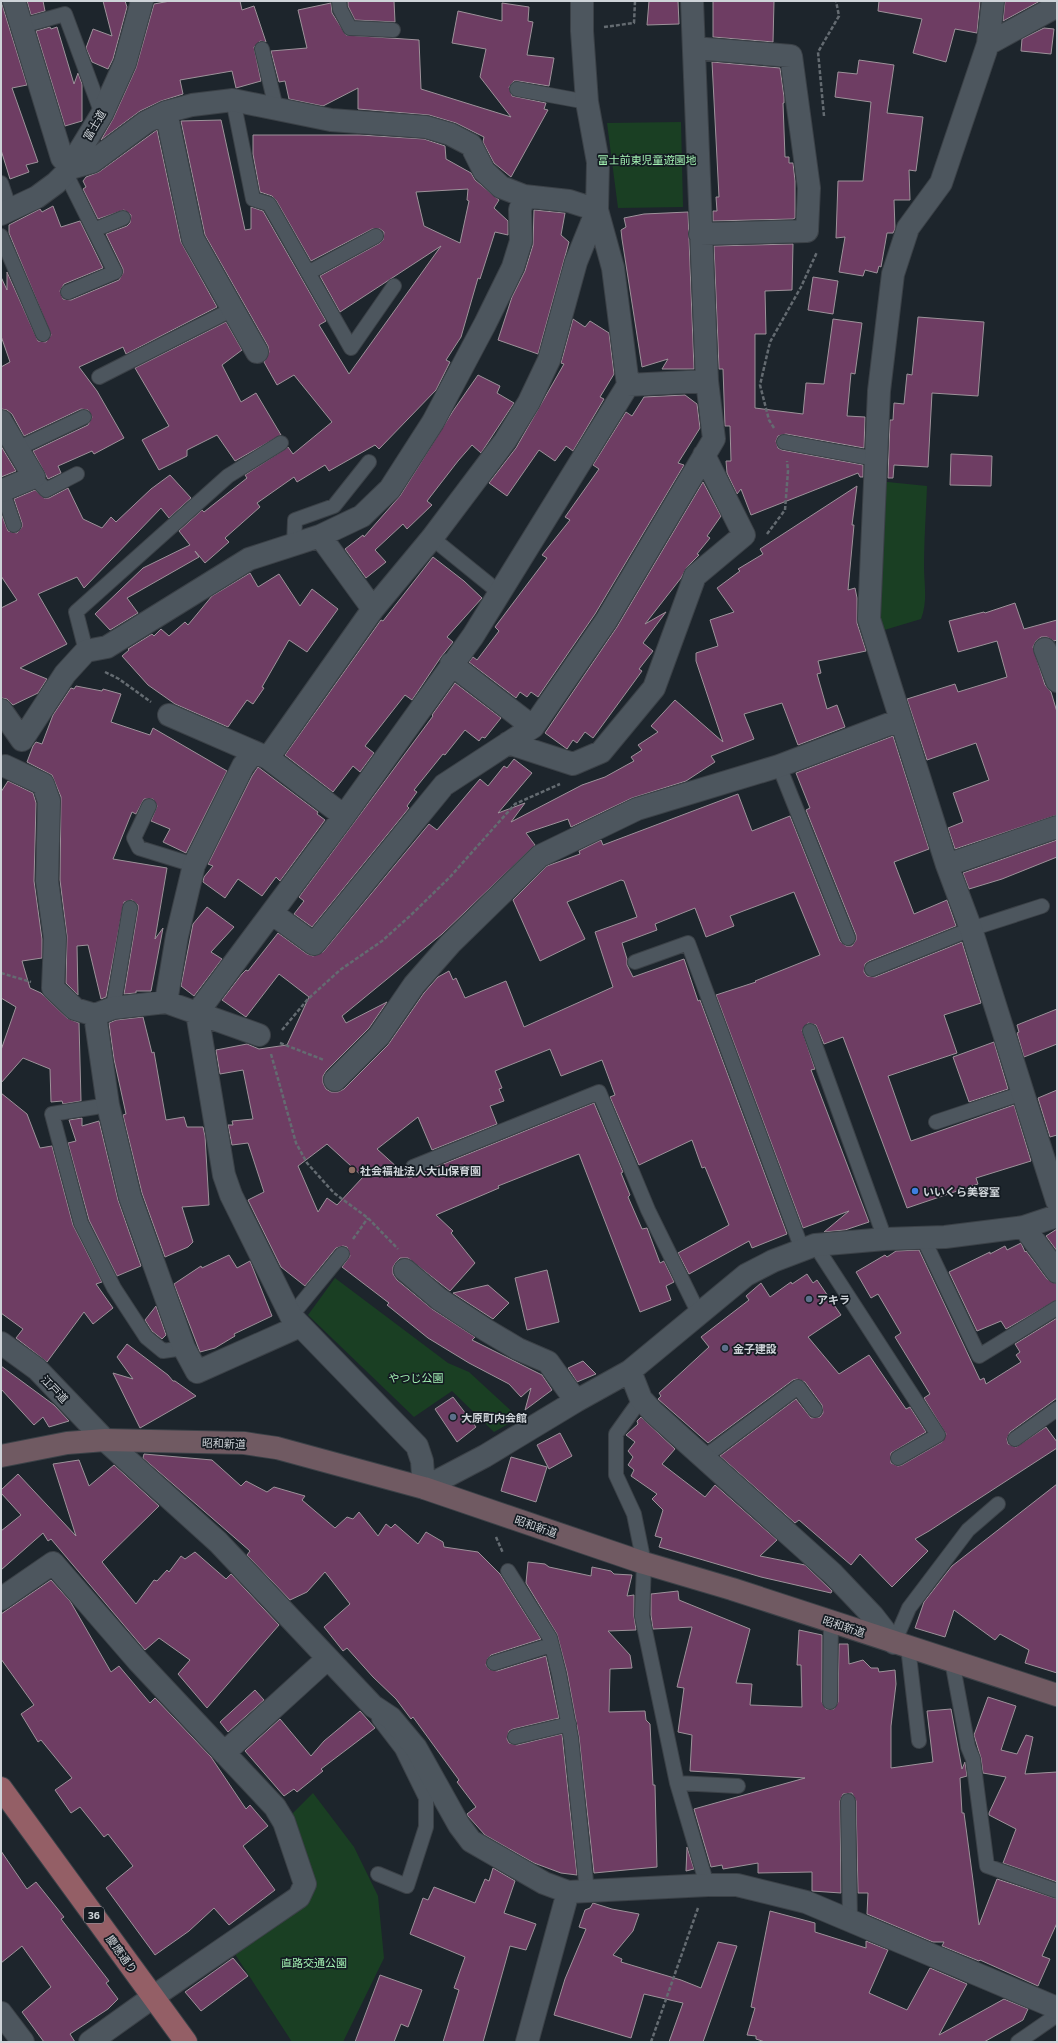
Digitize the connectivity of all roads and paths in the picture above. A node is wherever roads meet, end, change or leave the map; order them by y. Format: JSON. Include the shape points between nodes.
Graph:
{"nodes":[{"id":1,"x":14,"y":1,"type":"edge"},
{"id":2,"x":142,"y":1,"type":"edge"},
{"id":3,"x":339,"y":1,"type":"edge"},
{"id":4,"x":581,"y":1,"type":"edge"},
{"id":5,"x":635,"y":1,"type":"edge"},
{"id":6,"x":692,"y":1,"type":"edge"},
{"id":7,"x":993,"y":1,"type":"edge"},
{"id":8,"x":1057,"y":6,"type":"edge"},
{"id":9,"x":22,"y":26,"type":"junction"},
{"id":10,"x":393,"y":30,"type":"dead end"},
{"id":11,"x":582,"y":31,"type":"junction"},
{"id":12,"x":988,"y":44,"type":"junction"},
{"id":13,"x":694,"y":48,"type":"junction"},
{"id":14,"x":262,"y":49,"type":"dead end"},
{"id":15,"x":517,"y":89,"type":"dead end"},
{"id":16,"x":233,"y":100,"type":"junction"},
{"id":17,"x":587,"y":102,"type":"junction"},
{"id":18,"x":276,"y":108,"type":"junction"},
{"id":19,"x":166,"y":112,"type":"junction"},
{"id":20,"x":102,"y":114,"type":"junction"},
{"id":21,"x":69,"y":171,"type":"junction"},
{"id":22,"x":1,"y":183,"type":"edge"},
{"id":23,"x":524,"y":196,"type":"junction"},
{"id":24,"x":597,"y":210,"type":"junction"},
{"id":25,"x":5,"y":212,"type":"edge"},
{"id":26,"x":123,"y":218,"type":"dead end"},
{"id":27,"x":94,"y":230,"type":"junction"},
{"id":28,"x":700,"y":234,"type":"junction"},
{"id":29,"x":1,"y":236,"type":"edge"},
{"id":30,"x":376,"y":236,"type":"dead end"},
{"id":31,"x":308,"y":273,"type":"junction"},
{"id":32,"x":394,"y":286,"type":"dead end"},
{"id":33,"x":68,"y":292,"type":"dead end"},
{"id":34,"x":233,"y":309,"type":"junction"},
{"id":35,"x":43,"y":334,"type":"dead end"},
{"id":36,"x":257,"y":352,"type":"dead end"},
{"id":37,"x":99,"y":377,"type":"dead end"},
{"id":38,"x":707,"y":381,"type":"junction"},
{"id":39,"x":628,"y":385,"type":"junction"},
{"id":40,"x":84,"y":417,"type":"dead end"},
{"id":41,"x":1,"y":422,"type":"edge"},
{"id":42,"x":784,"y":442,"type":"dead end"},
{"id":43,"x":281,"y":443,"type":"dead end"},
{"id":44,"x":18,"y":448,"type":"junction"},
{"id":45,"x":704,"y":456,"type":"junction"},
{"id":46,"x":876,"y":458,"type":"junction"},
{"id":47,"x":369,"y":462,"type":"dead end"},
{"id":48,"x":77,"y":474,"type":"dead end"},
{"id":49,"x":34,"y":477,"type":"junction"},
{"id":50,"x":2,"y":490,"type":"edge"},
{"id":51,"x":14,"y":525,"type":"dead end"},
{"id":52,"x":320,"y":536,"type":"junction"},
{"id":53,"x":432,"y":538,"type":"junction"},
{"id":54,"x":294,"y":544,"type":"junction"},
{"id":55,"x":500,"y":593,"type":"junction"},
{"id":56,"x":373,"y":609,"type":"junction"},
{"id":57,"x":1045,"y":649,"type":"dead end"},
{"id":58,"x":86,"y":651,"type":"junction"},
{"id":59,"x":451,"y":664,"type":"junction"},
{"id":60,"x":102,"y":672,"type":"dead end"},
{"id":61,"x":1057,"y":681,"type":"edge"},
{"id":62,"x":1,"y":710,"type":"edge"},
{"id":63,"x":169,"y":715,"type":"joint"},
{"id":64,"x":900,"y":720,"type":"junction"},
{"id":65,"x":533,"y":726,"type":"junction"},
{"id":66,"x":22,"y":740,"type":"junction"},
{"id":67,"x":508,"y":743,"type":"junction"},
{"id":68,"x":261,"y":755,"type":"junction"},
{"id":69,"x":779,"y":766,"type":"junction"},
{"id":70,"x":3,"y":768,"type":"edge"},
{"id":71,"x":148,"y":806,"type":"dead end"},
{"id":72,"x":344,"y":816,"type":"junction"},
{"id":73,"x":1057,"y":827,"type":"edge"},
{"id":74,"x":947,"y":864,"type":"junction"},
{"id":75,"x":194,"y":866,"type":"junction"},
{"id":76,"x":1042,"y":906,"type":"dead end"},
{"id":77,"x":130,"y":908,"type":"dead end"},
{"id":78,"x":273,"y":914,"type":"junction"},
{"id":79,"x":971,"y":929,"type":"junction"},
{"id":80,"x":848,"y":938,"type":"dead end"},
{"id":81,"x":635,"y":962,"type":"dead end"},
{"id":82,"x":872,"y":969,"type":"dead end"},
{"id":83,"x":1,"y":974,"type":"edge"},
{"id":84,"x":54,"y":988,"type":"junction"},
{"id":85,"x":166,"y":1002,"type":"junction"},
{"id":86,"x":104,"y":1012,"type":"junction"},
{"id":87,"x":197,"y":1013,"type":"junction"},
{"id":88,"x":810,"y":1031,"type":"dead end"},
{"id":89,"x":259,"y":1035,"type":"dead end"},
{"id":90,"x":335,"y":1080,"type":"dead end"},
{"id":91,"x":1023,"y":1093,"type":"junction"},
{"id":92,"x":108,"y":1105,"type":"junction"},
{"id":93,"x":936,"y":1122,"type":"dead end"},
{"id":94,"x":413,"y":1167,"type":"dead end"},
{"id":95,"x":1057,"y":1201,"type":"edge"},
{"id":96,"x":1057,"y":1216,"type":"edge"},
{"id":97,"x":368,"y":1218,"type":"dead end"},
{"id":98,"x":1024,"y":1227,"type":"junction"},
{"id":99,"x":924,"y":1238,"type":"junction"},
{"id":100,"x":885,"y":1239,"type":"junction"},
{"id":101,"x":808,"y":1247,"type":"junction"},
{"id":102,"x":342,"y":1254,"type":"joint"},
{"id":103,"x":405,"y":1270,"type":"dead end"},
{"id":104,"x":1057,"y":1272,"type":"edge"},
{"id":105,"x":1057,"y":1308,"type":"edge"},
{"id":106,"x":699,"y":1314,"type":"junction"},
{"id":107,"x":296,"y":1321,"type":"junction"},
{"id":108,"x":1,"y":1343,"type":"edge"},
{"id":109,"x":184,"y":1348,"type":"junction"},
{"id":110,"x":630,"y":1371,"type":"junction"},
{"id":111,"x":641,"y":1399,"type":"junction"},
{"id":112,"x":576,"y":1401,"type":"junction"},
{"id":113,"x":1057,"y":1409,"type":"edge"},
{"id":114,"x":815,"y":1410,"type":"dead end"},
{"id":115,"x":1015,"y":1439,"type":"dead end"},
{"id":116,"x":105,"y":1440,"type":"junction"},
{"id":117,"x":1,"y":1456,"type":"edge"},
{"id":118,"x":703,"y":1458,"type":"junction"},
{"id":119,"x":898,"y":1458,"type":"dead end"},
{"id":120,"x":424,"y":1488,"type":"junction"},
{"id":121,"x":998,"y":1504,"type":"dead end"},
{"id":122,"x":644,"y":1564,"type":"junction"},
{"id":123,"x":508,"y":1571,"type":"dead end"},
{"id":124,"x":1,"y":1599,"type":"edge"},
{"id":125,"x":831,"y":1622,"type":"junction"},
{"id":126,"x":551,"y":1645,"type":"junction"},
{"id":127,"x":901,"y":1645,"type":"junction"},
{"id":128,"x":327,"y":1659,"type":"junction"},
{"id":129,"x":952,"y":1661,"type":"junction"},
{"id":130,"x":494,"y":1663,"type":"dead end"},
{"id":131,"x":1057,"y":1695,"type":"edge"},
{"id":132,"x":830,"y":1702,"type":"dead end"},
{"id":133,"x":372,"y":1706,"type":"junction"},
{"id":134,"x":569,"y":1724,"type":"junction"},
{"id":135,"x":515,"y":1737,"type":"dead end"},
{"id":136,"x":919,"y":1740,"type":"dead end"},
{"id":137,"x":224,"y":1753,"type":"junction"},
{"id":138,"x":677,"y":1782,"type":"junction"},
{"id":139,"x":738,"y":1786,"type":"dead end"},
{"id":140,"x":1,"y":1788,"type":"edge"},
{"id":141,"x":848,"y":1801,"type":"dead end"},
{"id":142,"x":378,"y":1874,"type":"dead end"},
{"id":143,"x":707,"y":1885,"type":"junction"},
{"id":144,"x":1057,"y":1891,"type":"edge"},
{"id":145,"x":578,"y":1892,"type":"junction"},
{"id":146,"x":850,"y":1920,"type":"junction"},
{"id":147,"x":153,"y":1997,"type":"junction"},
{"id":148,"x":1057,"y":2008,"type":"edge"},
{"id":149,"x":1,"y":2013,"type":"edge"},
{"id":150,"x":1057,"y":2015,"type":"edge"},
{"id":151,"x":23,"y":2042,"type":"edge"},
{"id":152,"x":90,"y":2042,"type":"edge"},
{"id":153,"x":186,"y":2042,"type":"edge"},
{"id":154,"x":527,"y":2042,"type":"edge"},
{"id":155,"x":651,"y":2042,"type":"edge"},
{"id":156,"x":1018,"y":2042,"type":"edge"}],
"edges":[{"from":1,"to":9,"type":"street"},
{"from":2,"to":20,"type":"street","name":"富士道","via":[[125,63]]},
{"from":3,"to":10,"type":"lane","via":[[350,28]]},
{"from":4,"to":11,"type":"street"},
{"from":5,"to":11,"type":"path","via":[[634,23]]},
{"from":6,"to":13,"type":"street"},
{"from":7,"to":12,"type":"street"},
{"from":8,"to":12,"type":"street"},
{"from":9,"to":20,"type":"lane","via":[[65,14]]},
{"from":9,"to":21,"type":"street","via":[[62,158]]},
{"from":11,"to":17,"type":"street"},
{"from":12,"to":46,"type":"street","via":[[941,183],[908,228],[893,274],[879,391]]},
{"from":13,"to":28,"type":"street"},
{"from":13,"to":28,"type":"street","via":[[791,56],[809,188],[807,231]]},
{"from":14,"to":18,"type":"lane"},
{"from":15,"to":17,"type":"lane"},
{"from":16,"to":18,"type":"street"},
{"from":16,"to":19,"type":"street","via":[[192,105]]},
{"from":16,"to":31,"type":"lane","via":[[253,198],[269,204]]},
{"from":17,"to":24,"type":"street","via":[[598,162]]},
{"from":18,"to":23,"type":"street","via":[[331,120],[426,127],[450,134],[471,145],[484,171],[501,187]]},
{"from":19,"to":21,"type":"street","via":[[146,122],[92,162]]},
{"from":19,"to":34,"type":"street","via":[[193,239]]},
{"from":20,"to":21,"type":"street","name":"富士道"},
{"from":21,"to":25,"type":"street","name":"富士道","via":[[37,197]]},
{"from":21,"to":27,"type":"lane"},
{"from":22,"to":25,"type":"lane"},
{"from":23,"to":24,"type":"street","via":[[569,201]]},
{"from":23,"to":52,"type":"street","via":[[520,210],[521,241],[513,267],[433,422],[390,489],[362,516]]},
{"from":24,"to":39,"type":"street","via":[[613,268]]},
{"from":24,"to":53,"type":"street","via":[[576,262],[549,360],[530,402],[505,441]]},
{"from":26,"to":27,"type":"lane"},
{"from":27,"to":33,"type":"lane","via":[[115,272]]},
{"from":28,"to":38,"type":"street"},
{"from":29,"to":35,"type":"lane"},
{"from":30,"to":31,"type":"lane"},
{"from":31,"to":32,"type":"lane","via":[[351,348]]},
{"from":34,"to":36,"type":"street"},
{"from":34,"to":37,"type":"lane"},
{"from":38,"to":39,"type":"street"},
{"from":38,"to":45,"type":"street","via":[[714,439]]},
{"from":39,"to":55,"type":"street"},
{"from":40,"to":44,"type":"lane"},
{"from":41,"to":44,"type":"street"},
{"from":42,"to":46,"type":"lane"},
{"from":43,"to":58,"type":"lane","via":[[228,476],[76,612]]},
{"from":44,"to":49,"type":"street"},
{"from":45,"to":65,"type":"street","via":[[606,621]]},
{"from":45,"to":67,"type":"street","via":[[744,535],[695,576],[654,688],[601,752],[573,764]]},
{"from":46,"to":64,"type":"street","via":[[869,619]]},
{"from":47,"to":54,"type":"lane","via":[[334,506],[295,520]]},
{"from":48,"to":49,"type":"lane","via":[[46,490]]},
{"from":49,"to":50,"type":"street"},
{"from":50,"to":51,"type":"lane"},
{"from":52,"to":54,"type":"street"},
{"from":52,"to":56,"type":"street"},
{"from":53,"to":55,"type":"lane"},
{"from":53,"to":56,"type":"street"},
{"from":54,"to":58,"type":"street","via":[[249,559],[107,647]]},
{"from":55,"to":59,"type":"street","via":[[473,636]]},
{"from":56,"to":68,"type":"street"},
{"from":57,"to":61,"type":"street"},
{"from":58,"to":66,"type":"street","via":[[65,674]]},
{"from":59,"to":65,"type":"street"},
{"from":59,"to":72,"type":"street"},
{"from":60,"to":63,"type":"path","via":[[119,679]]},
{"from":62,"to":66,"type":"street"},
{"from":63,"to":68,"type":"street"},
{"from":64,"to":69,"type":"street"},
{"from":64,"to":74,"type":"street"},
{"from":65,"to":67,"type":"street"},
{"from":66,"to":70,"type":"street"},
{"from":67,"to":78,"type":"street","via":[[444,785],[314,944]]},
{"from":68,"to":72,"type":"street"},
{"from":68,"to":75,"type":"street","via":[[243,766]]},
{"from":69,"to":80,"type":"lane"},
{"from":69,"to":90,"type":"street","via":[[638,809],[540,856],[450,944],[414,985],[378,1036]]},
{"from":70,"to":84,"type":"street","via":[[43,784],[49,801],[47,881],[55,938]]},
{"from":71,"to":75,"type":"lane","via":[[134,838],[139,848]]},
{"from":72,"to":78,"type":"street"},
{"from":73,"to":74,"type":"street"},
{"from":74,"to":79,"type":"street"},
{"from":75,"to":85,"type":"street","via":[[177,936]]},
{"from":76,"to":79,"type":"lane"},
{"from":77,"to":86,"type":"lane"},
{"from":78,"to":87,"type":"street"},
{"from":79,"to":82,"type":"lane"},
{"from":79,"to":91,"type":"street"},
{"from":81,"to":101,"type":"lane","via":[[688,943]]},
{"from":83,"to":84,"type":"path"},
{"from":84,"to":86,"type":"street","via":[[75,1009]]},
{"from":85,"to":86,"type":"street"},
{"from":85,"to":87,"type":"street"},
{"from":86,"to":92,"type":"street"},
{"from":87,"to":89,"type":"street"},
{"from":87,"to":107,"type":"street","via":[[228,1188]]},
{"from":88,"to":100,"type":"lane"},
{"from":91,"to":93,"type":"lane"},
{"from":91,"to":95,"type":"street"},
{"from":92,"to":109,"type":"street","via":[[130,1197]]},
{"from":92,"to":109,"type":"lane","via":[[52,1114],[81,1223],[114,1288],[146,1336],[163,1351]]},
{"from":94,"to":106,"type":"lane","via":[[599,1092],[648,1210]]},
{"from":96,"to":98,"type":"street"},
{"from":97,"to":102,"type":"path"},
{"from":98,"to":99,"type":"street"},
{"from":98,"to":104,"type":"street"},
{"from":99,"to":100,"type":"street"},
{"from":99,"to":105,"type":"lane","via":[[980,1356]]},
{"from":100,"to":101,"type":"street"},
{"from":101,"to":106,"type":"street","via":[[746,1275]]},
{"from":101,"to":119,"type":"lane","via":[[938,1435]]},
{"from":102,"to":107,"type":"lane"},
{"from":103,"to":112,"type":"street","via":[[439,1300],[518,1349],[548,1362]]},
{"from":106,"to":110,"type":"street"},
{"from":107,"to":109,"type":"street","via":[[197,1372]]},
{"from":107,"to":120,"type":"street","via":[[417,1446],[422,1461]]},
{"from":108,"to":116,"type":"street","name":"江戸道","via":[[36,1369]]},
{"from":110,"to":111,"type":"street"},
{"from":110,"to":112,"type":"street"},
{"from":111,"to":118,"type":"street"},
{"from":111,"to":122,"type":"lane","via":[[616,1434],[616,1475],[634,1514]]},
{"from":112,"to":120,"type":"street","via":[[485,1456]]},
{"from":113,"to":115,"type":"lane"},
{"from":114,"to":118,"type":"lane","via":[[798,1387]]},
{"from":116,"to":117,"type":"main road","name":"昭和新道","via":[[67,1443]]},
{"from":116,"to":120,"type":"main road","name":"昭和新道","via":[[244,1443],[277,1448]]},
{"from":116,"to":128,"type":"street","name":"江戸道","via":[[218,1542]]},
{"from":118,"to":127,"type":"street","via":[[833,1574]]},
{"from":120,"to":122,"type":"main road","name":"昭和新道"},
{"from":121,"to":127,"type":"lane","via":[[968,1530],[909,1608]]},
{"from":122,"to":125,"type":"main road","name":"昭和新道","via":[[732,1589]]},
{"from":122,"to":138,"type":"lane","via":[[642,1616]]},
{"from":123,"to":126,"type":"lane","via":[[535,1611],[550,1638]]},
{"from":124,"to":137,"type":"street","via":[[53,1564],[138,1661]]},
{"from":125,"to":127,"type":"main road","name":"昭和新道"},
{"from":125,"to":132,"type":"lane"},
{"from":126,"to":130,"type":"lane"},
{"from":126,"to":134,"type":"lane"},
{"from":127,"to":129,"type":"main road","name":"昭和新道"},
{"from":127,"to":136,"type":"lane"},
{"from":128,"to":133,"type":"street","name":"江戸道"},
{"from":128,"to":137,"type":"street"},
{"from":129,"to":131,"type":"main road","name":"昭和新道"},
{"from":129,"to":144,"type":"lane","via":[[968,1747],[973,1759],[987,1866]]},
{"from":133,"to":142,"type":"lane","via":[[381,1723],[402,1749],[426,1798],[426,1826],[407,1886]]},
{"from":133,"to":145,"type":"street","name":"江戸道","via":[[391,1718],[416,1748],[459,1825],[471,1841],[544,1883]]},
{"from":134,"to":135,"type":"lane"},
{"from":134,"to":145,"type":"lane"},
{"from":137,"to":147,"type":"street","via":[[275,1807],[284,1822],[305,1884],[299,1898]]},
{"from":138,"to":139,"type":"lane"},
{"from":138,"to":143,"type":"lane"},
{"from":140,"to":147,"type":"main road","name":"慶應通り","number":"36"},
{"from":141,"to":146,"type":"lane"},
{"from":143,"to":145,"type":"street"},
{"from":143,"to":146,"type":"street","via":[[737,1885],[806,1902]]},
{"from":143,"to":155,"type":"path"},
{"from":145,"to":154,"type":"street"},
{"from":146,"to":148,"type":"street"},
{"from":147,"to":152,"type":"street"},
{"from":147,"to":153,"type":"main road","name":"慶應通り","number":"36"},
{"from":149,"to":151,"type":"street"},
{"from":150,"to":156,"type":"lane"}]}
